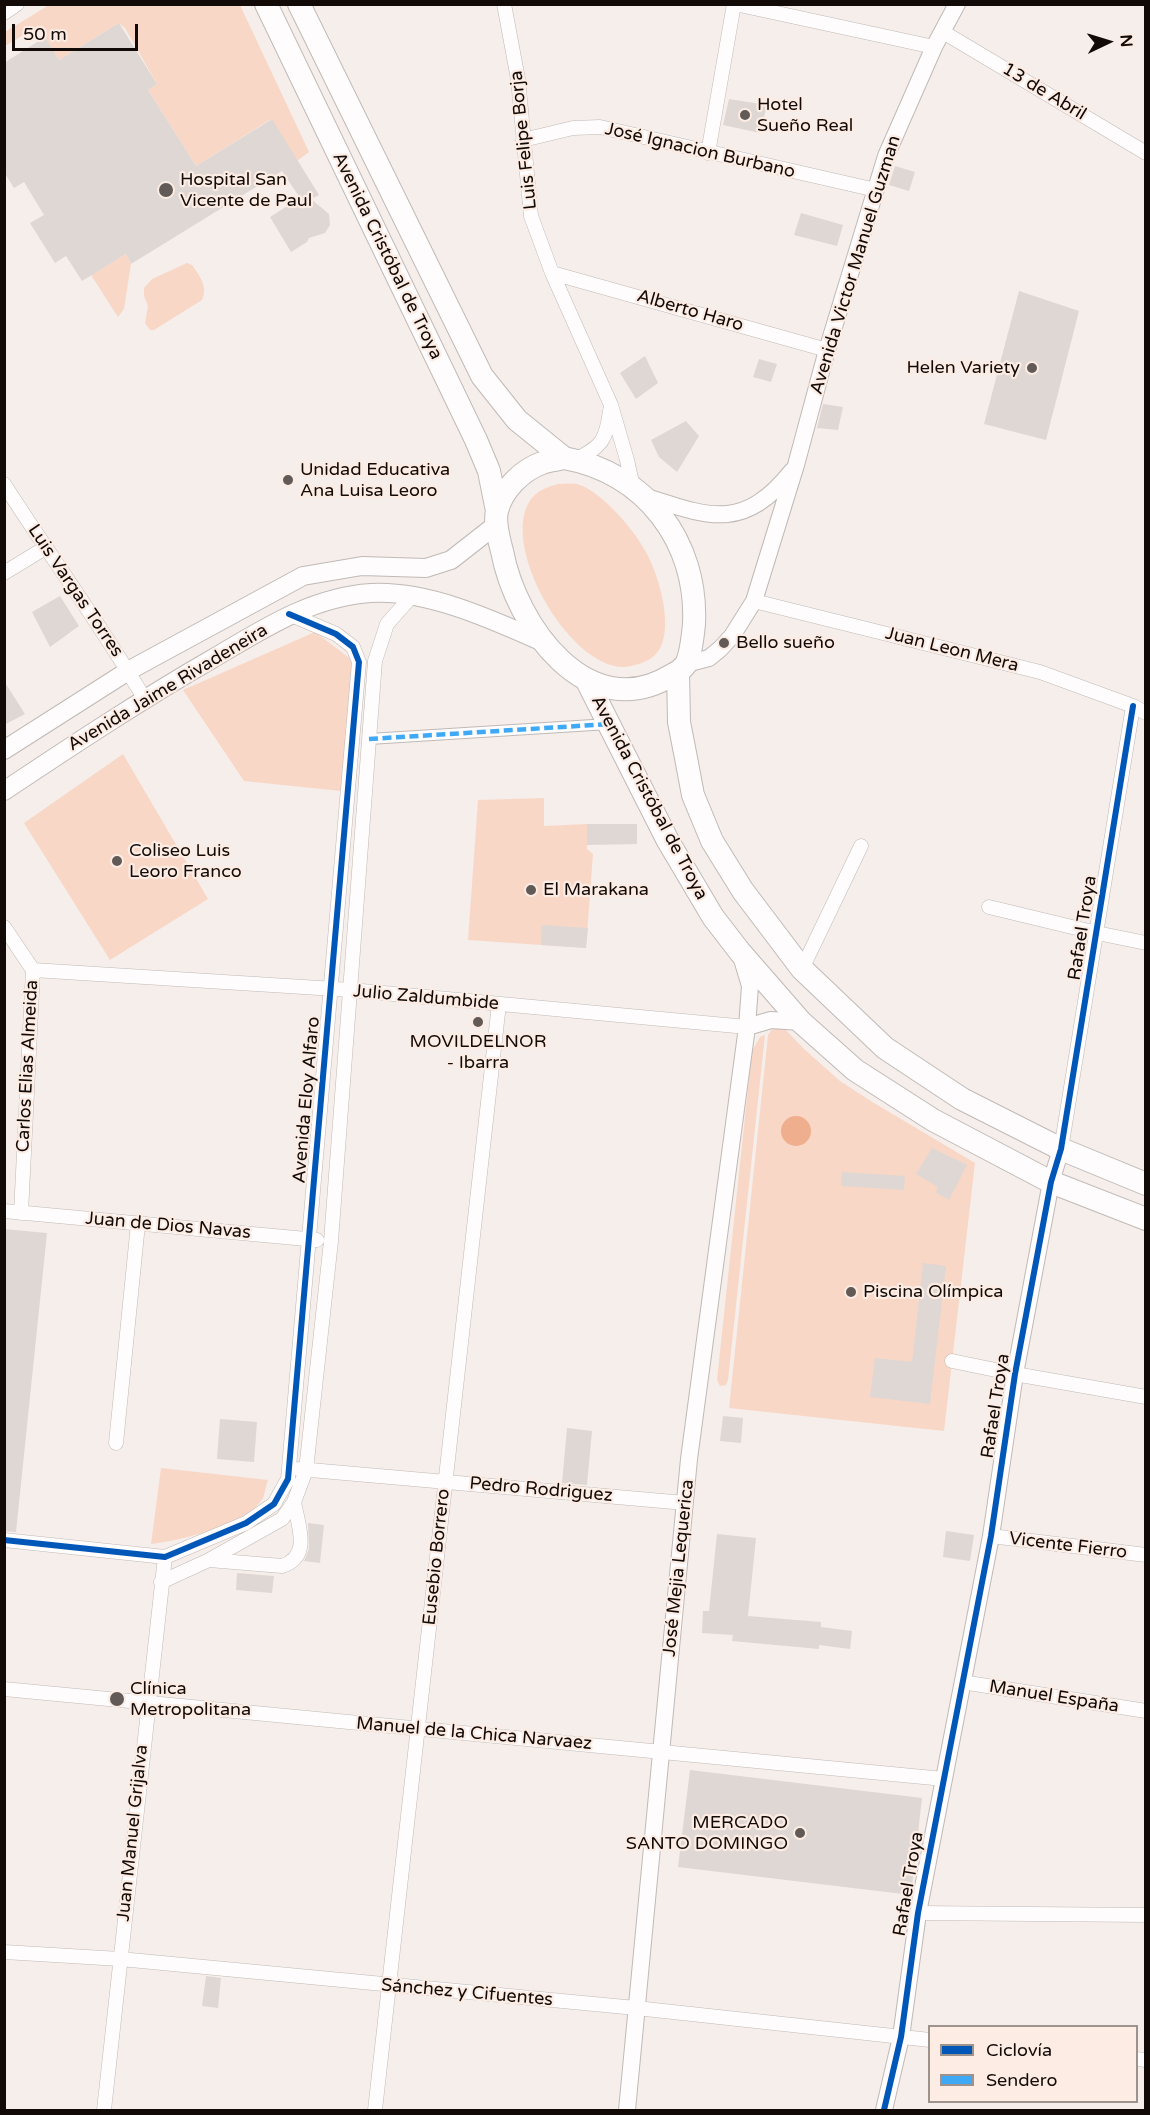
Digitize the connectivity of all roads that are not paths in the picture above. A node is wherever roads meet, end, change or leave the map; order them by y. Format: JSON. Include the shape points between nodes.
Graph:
{"nodes":[{"id":1,"x":17,"y":4,"type":"edge"},
{"id":2,"x":266,"y":4,"type":"edge"},
{"id":3,"x":299,"y":4,"type":"edge"},
{"id":4,"x":504,"y":4,"type":"edge"},
{"id":5,"x":734,"y":4,"type":"edge"},
{"id":6,"x":957,"y":4,"type":"edge"},
{"id":7,"x":4,"y":13,"type":"edge"},
{"id":8,"x":943,"y":32,"type":"junction"},
{"id":9,"x":934,"y":47,"type":"junction"},
{"id":10,"x":523,"y":140,"type":"junction"},
{"id":11,"x":708,"y":153,"type":"junction"},
{"id":12,"x":1146,"y":153,"type":"edge"},
{"id":13,"x":876,"y":190,"type":"junction"},
{"id":14,"x":552,"y":273,"type":"junction"},
{"id":15,"x":827,"y":350,"type":"junction"},
{"id":16,"x":611,"y":405,"type":"junction"},
{"id":17,"x":570,"y":459,"type":"junction"},
{"id":18,"x":796,"y":465,"type":"junction"},
{"id":19,"x":4,"y":484,"type":"edge"},
{"id":20,"x":638,"y":492,"type":"junction"},
{"id":21,"x":497,"y":518,"type":"junction"},
{"id":22,"x":45,"y":548,"type":"junction"},
{"id":23,"x":4,"y":573,"type":"edge"},
{"id":24,"x":411,"y":597,"type":"junction"},
{"id":25,"x":754,"y":601,"type":"junction"},
{"id":26,"x":290,"y":614,"type":"junction"},
{"id":27,"x":545,"y":643,"type":"junction"},
{"id":28,"x":682,"y":668,"type":"junction"},
{"id":29,"x":128,"y":670,"type":"junction"},
{"id":30,"x":587,"y":681,"type":"junction"},
{"id":31,"x":144,"y":698,"type":"junction"},
{"id":32,"x":1139,"y":710,"type":"edge"},
{"id":33,"x":610,"y":724,"type":"junction"},
{"id":34,"x":369,"y":739,"type":"junction"},
{"id":35,"x":4,"y":750,"type":"edge"},
{"id":36,"x":4,"y":791,"type":"edge"},
{"id":37,"x":861,"y":846,"type":"dead end"},
{"id":38,"x":990,"y":907,"type":"dead end"},
{"id":39,"x":4,"y":927,"type":"edge"},
{"id":40,"x":1097,"y":933,"type":"junction"},
{"id":41,"x":1146,"y":943,"type":"edge"},
{"id":42,"x":740,"y":952,"type":"junction"},
{"id":43,"x":802,"y":969,"type":"junction"},
{"id":44,"x":33,"y":970,"type":"junction"},
{"id":45,"x":332,"y":990,"type":"junction"},
{"id":46,"x":351,"y":990,"type":"junction"},
{"id":47,"x":499,"y":1004,"type":"junction"},
{"id":48,"x":801,"y":1022,"type":"junction"},
{"id":49,"x":747,"y":1027,"type":"junction"},
{"id":50,"x":1061,"y":1149,"type":"junction"},
{"id":51,"x":1051,"y":1182,"type":"junction"},
{"id":52,"x":1146,"y":1184,"type":"edge"},
{"id":53,"x":4,"y":1211,"type":"edge"},
{"id":54,"x":21,"y":1213,"type":"junction"},
{"id":55,"x":1146,"y":1219,"type":"edge"},
{"id":56,"x":138,"y":1224,"type":"junction"},
{"id":57,"x":310,"y":1239,"type":"junction"},
{"id":58,"x":331,"y":1241,"type":"junction"},
{"id":59,"x":952,"y":1361,"type":"dead end"},
{"id":60,"x":1016,"y":1374,"type":"junction"},
{"id":61,"x":1146,"y":1397,"type":"edge"},
{"id":62,"x":116,"y":1443,"type":"dead end"},
{"id":63,"x":289,"y":1468,"type":"junction"},
{"id":64,"x":306,"y":1470,"type":"junction"},
{"id":65,"x":445,"y":1482,"type":"junction"},
{"id":66,"x":294,"y":1502,"type":"junction"},
{"id":67,"x":685,"y":1503,"type":"junction"},
{"id":68,"x":991,"y":1536,"type":"junction"},
{"id":69,"x":4,"y":1540,"type":"edge"},
{"id":70,"x":1146,"y":1556,"type":"edge"},
{"id":71,"x":165,"y":1557,"type":"junction"},
{"id":72,"x":209,"y":1560,"type":"junction"},
{"id":73,"x":161,"y":1582,"type":"junction"},
{"id":74,"x":962,"y":1682,"type":"junction"},
{"id":75,"x":4,"y":1689,"type":"edge"},
{"id":76,"x":148,"y":1703,"type":"junction"},
{"id":77,"x":1146,"y":1711,"type":"edge"},
{"id":78,"x":417,"y":1729,"type":"junction"},
{"id":79,"x":661,"y":1752,"type":"junction"},
{"id":80,"x":944,"y":1779,"type":"junction"},
{"id":81,"x":918,"y":1913,"type":"junction"},
{"id":82,"x":1146,"y":1915,"type":"edge"},
{"id":83,"x":4,"y":1952,"type":"edge"},
{"id":84,"x":120,"y":1959,"type":"junction"},
{"id":85,"x":388,"y":1986,"type":"junction"},
{"id":86,"x":636,"y":2008,"type":"junction"},
{"id":87,"x":901,"y":2037,"type":"junction"},
{"id":88,"x":928,"y":2040,"type":"edge"},
{"id":89,"x":104,"y":2110,"type":"edge"},
{"id":90,"x":375,"y":2110,"type":"edge"},
{"id":91,"x":627,"y":2110,"type":"edge"},
{"id":92,"x":884,"y":2110,"type":"edge"}],
"edges":[{"from":1,"to":7,"type":"street"},
{"from":2,"to":21,"type":"highway","name":"Avenida Cristóbal de Troya","via":[[476,440],[489,471]]},
{"from":3,"to":17,"type":"highway","name":"Avenida Cristóbal de Troya","via":[[482,376],[518,420]]},
{"from":4,"to":10,"type":"street","name":"Luis Felipe Borja","via":[[518,79]]},
{"from":5,"to":9,"type":"street"},
{"from":5,"to":11,"type":"street"},
{"from":6,"to":8,"type":"street","name":"Avenida Victor Manuel Guzman"},
{"from":8,"to":9,"type":"street","name":"Avenida Victor Manuel Guzman"},
{"from":8,"to":12,"type":"street","name":"13 de Abril"},
{"from":9,"to":13,"type":"street","name":"Avenida Victor Manuel Guzman","via":[[886,156]]},
{"from":10,"to":11,"type":"street","name":"José Ignacion Burbano","via":[[573,128],[600,128]]},
{"from":10,"to":14,"type":"street","name":"Luis Felipe Borja","via":[[531,216]]},
{"from":11,"to":13,"type":"street","name":"José Ignacion Burbano"},
{"from":13,"to":15,"type":"street","name":"Avenida Victor Manuel Guzman"},
{"from":14,"to":15,"type":"street","name":"Alberto Haro"},
{"from":14,"to":16,"type":"street","name":"Luis Felipe Borja"},
{"from":15,"to":18,"type":"street","name":"Avenida Victor Manuel Guzman"},
{"from":16,"to":17,"type":"street","via":[[608,431],[602,442],[594,450]]},
{"from":16,"to":20,"type":"street","name":"Luis Felipe Borja"},
{"from":17,"to":20,"type":"highway","via":[[596,466]]},
{"from":17,"to":21,"type":"highway","via":[[542,462],[522,474],[507,490]]},
{"from":18,"to":20,"type":"street","name":"Avenida Victor Manuel Guzman","via":[[763,501],[739,512],[693,512]]},
{"from":18,"to":25,"type":"street","name":"Avenida Victor Manuel Guzman"},
{"from":19,"to":22,"type":"street","name":"Luis Vargas Torres"},
{"from":20,"to":28,"type":"highway","via":[[669,527],[690,574],[695,604],[693,634]]},
{"from":21,"to":27,"type":"highway","via":[[505,567],[521,607]]},
{"from":21,"to":29,"type":"main road","name":"Avenida Jaime Rivadeneira","via":[[451,560],[426,568],[362,566],[303,576]]},
{"from":22,"to":23,"type":"street"},
{"from":22,"to":29,"type":"street","name":"Luis Vargas Torres"},
{"from":24,"to":26,"type":"main road","name":"Avenida Jaime Rivadeneira","via":[[373,593],[338,597]]},
{"from":24,"to":27,"type":"main road","name":"Avenida Jaime Rivadeneira","via":[[485,616]]},
{"from":24,"to":34,"type":"street","name":"Avenida Eloy Alfaro","via":[[387,624],[375,661]]},
{"from":25,"to":28,"type":"street","name":"Avenida Victor Manuel Guzman","via":[[720,649],[709,658]]},
{"from":25,"to":32,"type":"street","name":"Juan Leon Mera","via":[[1040,672]]},
{"from":26,"to":31,"type":"main road","name":"Avenida Jaime Rivadeneira"},
{"from":26,"to":45,"type":"street","name":"Avenida Eloy Alfaro","via":[[336,634],[353,648],[359,662]]},
{"from":27,"to":30,"type":"highway"},
{"from":28,"to":30,"type":"highway","via":[[657,684],[634,690],[610,689]]},
{"from":28,"to":43,"type":"highway","name":"Avenida Cristóbal de Troya","via":[[679,722],[693,795],[712,841],[743,891]]},
{"from":29,"to":31,"type":"street","name":"Luis Vargas Torres"},
{"from":29,"to":35,"type":"main road","name":"Avenida Jaime Rivadeneira"},
{"from":30,"to":33,"type":"highway","name":"Avenida Cristóbal de Troya"},
{"from":31,"to":36,"type":"main road","name":"Avenida Jaime Rivadeneira"},
{"from":32,"to":40,"type":"street","name":"Rafael Troya"},
{"from":33,"to":34,"type":"street"},
{"from":33,"to":42,"type":"highway","name":"Avenida Cristóbal de Troya","via":[[668,841],[713,917]]},
{"from":34,"to":46,"type":"street","name":"Avenida Eloy Alfaro"},
{"from":37,"to":43,"type":"street"},
{"from":38,"to":40,"type":"street"},
{"from":39,"to":44,"type":"street","name":"Carlos Elias Almeida"},
{"from":40,"to":41,"type":"street"},
{"from":40,"to":50,"type":"street","name":"Rafael Troya"},
{"from":42,"to":48,"type":"highway","name":"Avenida Cristóbal de Troya"},
{"from":42,"to":49,"type":"street","name":"José Mejia Lequerica","via":[[750,986]]},
{"from":43,"to":50,"type":"highway","name":"Avenida Cristóbal de Troya","via":[[885,1047],[963,1099]]},
{"from":44,"to":45,"type":"street","name":"Julio Zaldumbide"},
{"from":44,"to":54,"type":"street","name":"Carlos Elias Almeida"},
{"from":45,"to":46,"type":"street","name":"Julio Zaldumbide"},
{"from":45,"to":57,"type":"street","name":"Avenida Eloy Alfaro"},
{"from":46,"to":47,"type":"street","name":"Julio Zaldumbide"},
{"from":46,"to":58,"type":"street","name":"Avenida Eloy Alfaro"},
{"from":47,"to":49,"type":"street","name":"Julio Zaldumbide"},
{"from":47,"to":65,"type":"street","name":"Eusebio Borrero"},
{"from":48,"to":49,"type":"street","via":[[771,1020]]},
{"from":48,"to":51,"type":"highway","name":"Avenida Cristóbal de Troya","via":[[855,1070],[933,1120]]},
{"from":49,"to":67,"type":"street","name":"José Mejia Lequerica"},
{"from":50,"to":51,"type":"street","name":"Rafael Troya"},
{"from":50,"to":52,"type":"highway","name":"Avenida Cristóbal de Troya"},
{"from":51,"to":55,"type":"highway","name":"Avenida Cristóbal de Troya"},
{"from":51,"to":60,"type":"street","name":"Rafael Troya"},
{"from":53,"to":54,"type":"street","name":"Juan de Dios Navas"},
{"from":54,"to":56,"type":"street","name":"Juan de Dios Navas"},
{"from":56,"to":57,"type":"street","name":"Juan de Dios Navas"},
{"from":56,"to":62,"type":"street"},
{"from":57,"to":58,"type":"street","name":"Juan de Dios Navas"},
{"from":57,"to":63,"type":"street","name":"Avenida Eloy Alfaro"},
{"from":58,"to":64,"type":"street","name":"Avenida Eloy Alfaro"},
{"from":59,"to":60,"type":"street"},
{"from":60,"to":61,"type":"street"},
{"from":60,"to":68,"type":"street","name":"Rafael Troya"},
{"from":63,"to":64,"type":"street","name":"Pedro Rodriguez"},
{"from":63,"to":71,"type":"street","name":"Avenida Eloy Alfaro","via":[[288,1479],[274,1504],[246,1523]]},
{"from":64,"to":65,"type":"street","name":"Pedro Rodriguez"},
{"from":64,"to":66,"type":"street","name":"Avenida Eloy Alfaro"},
{"from":65,"to":67,"type":"street","name":"Pedro Rodriguez"},
{"from":65,"to":78,"type":"street","name":"Eusebio Borrero"},
{"from":66,"to":72,"type":"street","name":"Avenida Eloy Alfaro","via":[[282,1519]]},
{"from":66,"to":72,"type":"street","via":[[302,1541],[292,1563],[282,1566]]},
{"from":67,"to":79,"type":"street","name":"José Mejia Lequerica"},
{"from":68,"to":70,"type":"street","name":"Vicente Fierro"},
{"from":68,"to":74,"type":"street","name":"Rafael Troya"},
{"from":69,"to":71,"type":"street"},
{"from":71,"to":73,"type":"street","name":"Juan Manuel Grijalva"},
{"from":72,"to":73,"type":"street","name":"Avenida Eloy Alfaro"},
{"from":73,"to":76,"type":"street","name":"Juan Manuel Grijalva"},
{"from":74,"to":77,"type":"street","name":"Manuel España"},
{"from":74,"to":80,"type":"street","name":"Rafael Troya"},
{"from":75,"to":76,"type":"street","name":"Manuel de la Chica Narvaez"},
{"from":76,"to":78,"type":"street","name":"Manuel de la Chica Narvaez"},
{"from":76,"to":84,"type":"street","name":"Juan Manuel Grijalva"},
{"from":78,"to":79,"type":"street","name":"Manuel de la Chica Narvaez"},
{"from":78,"to":85,"type":"street","name":"Eusebio Borrero"},
{"from":79,"to":80,"type":"street","name":"Manuel de la Chica Narvaez"},
{"from":79,"to":86,"type":"street","name":"José Mejia Lequerica"},
{"from":80,"to":81,"type":"street","name":"Rafael Troya"},
{"from":81,"to":82,"type":"street"},
{"from":81,"to":87,"type":"street","name":"Rafael Troya"},
{"from":83,"to":84,"type":"street","name":"Sánchez y Cifuentes"},
{"from":84,"to":85,"type":"street","name":"Sánchez y Cifuentes"},
{"from":84,"to":89,"type":"street","name":"Juan Manuel Grijalva"},
{"from":85,"to":86,"type":"street","name":"Sánchez y Cifuentes"},
{"from":85,"to":90,"type":"street","name":"Eusebio Borrero"},
{"from":86,"to":87,"type":"street","name":"Sánchez y Cifuentes"},
{"from":86,"to":91,"type":"street","name":"José Mejia Lequerica"},
{"from":87,"to":88,"type":"street","name":"Sánchez y Cifuentes"},
{"from":87,"to":92,"type":"street","name":"Rafael Troya"}]}
